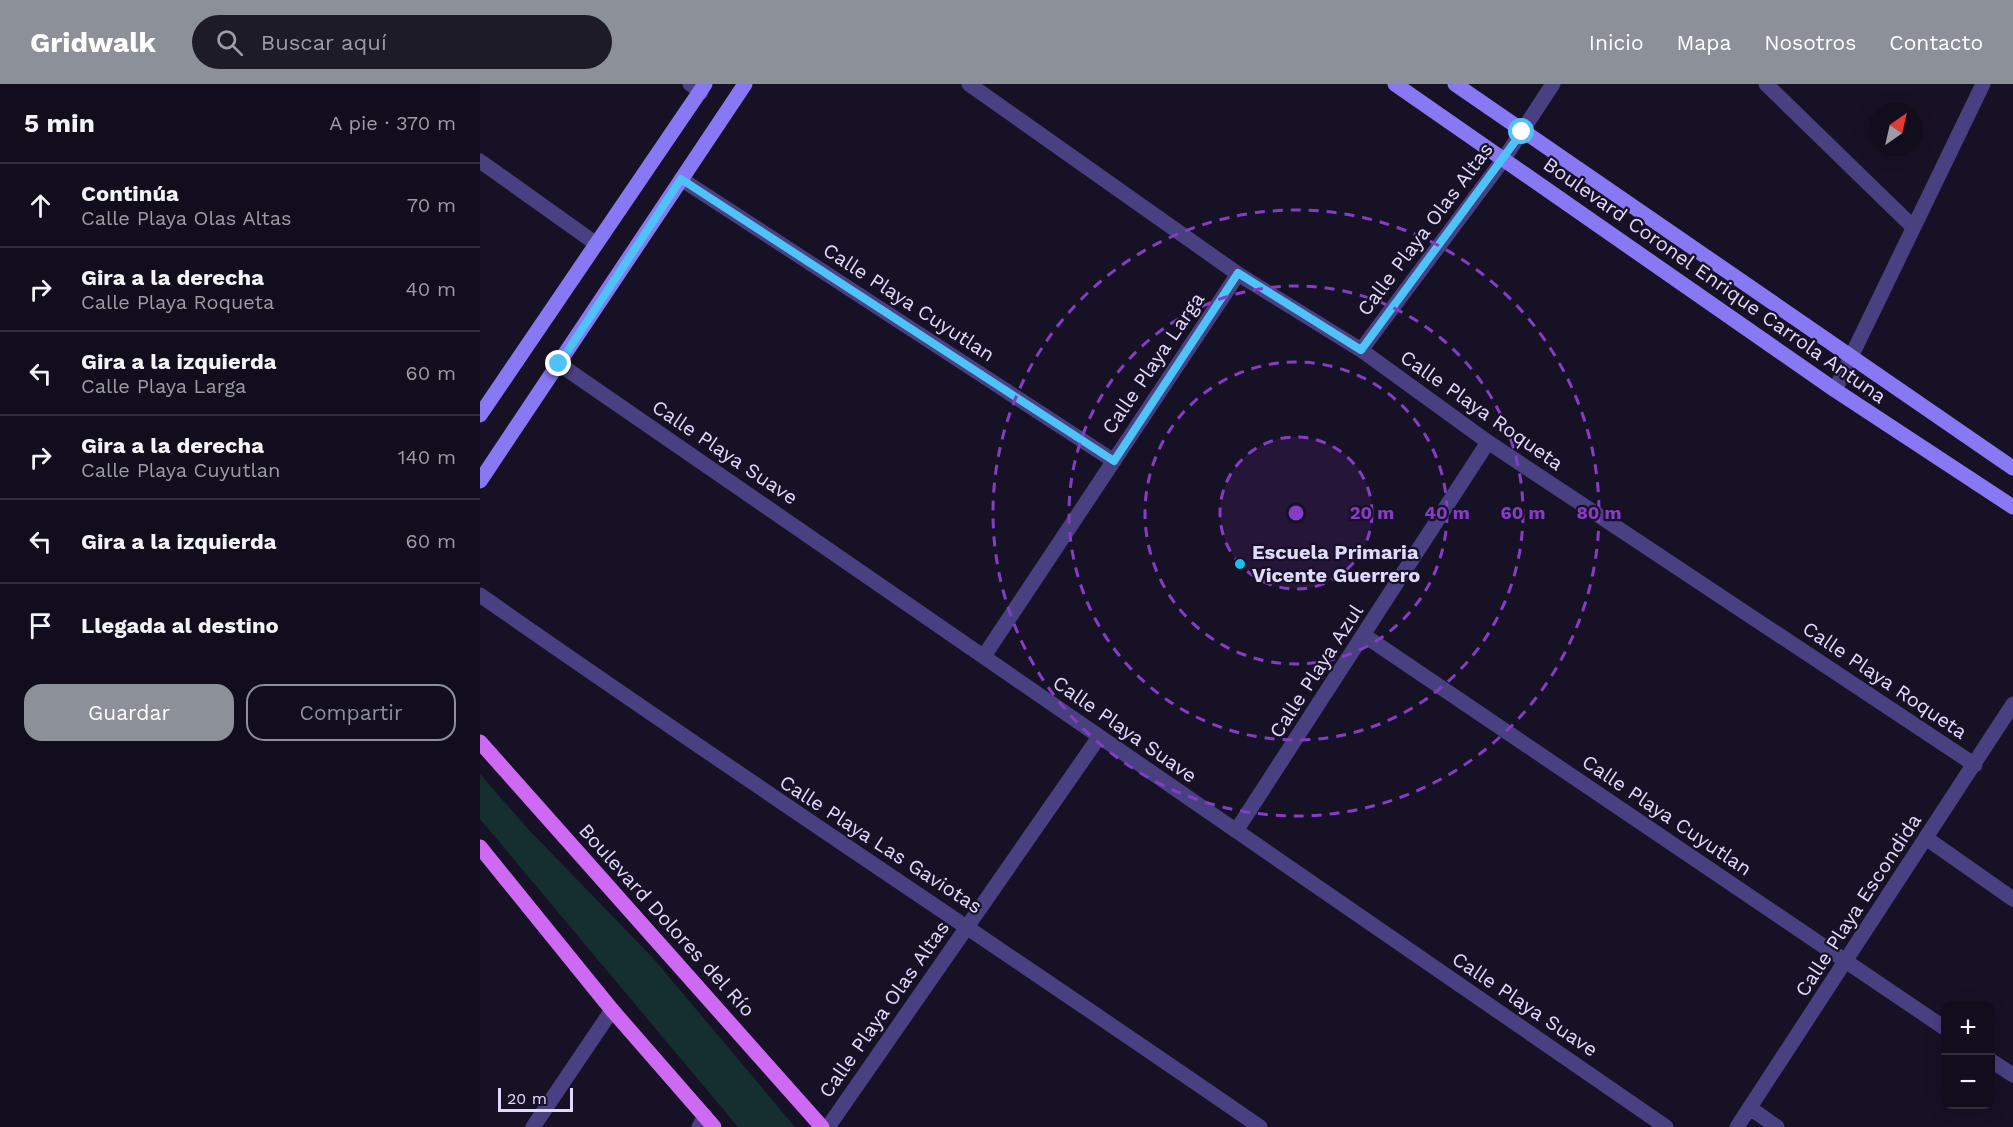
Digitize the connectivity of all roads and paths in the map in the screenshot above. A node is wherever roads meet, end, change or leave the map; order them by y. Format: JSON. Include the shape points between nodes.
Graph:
{"nodes":[{"id":1,"x":745,"y":84,"type":"edge"},
{"id":2,"x":969,"y":84,"type":"edge"},
{"id":3,"x":1395,"y":84,"type":"edge"},
{"id":4,"x":1455,"y":84,"type":"edge"},
{"id":5,"x":1553,"y":84,"type":"edge"},
{"id":6,"x":1766,"y":84,"type":"edge"},
{"id":7,"x":1983,"y":84,"type":"edge"},
{"id":8,"x":699,"y":87,"type":"edge"},
{"id":9,"x":1522,"y":132,"type":"junction"},
{"id":10,"x":1503,"y":160,"type":"junction"},
{"id":11,"x":480,"y":161,"type":"edge"},
{"id":12,"x":681,"y":179,"type":"junction"},
{"id":13,"x":1912,"y":226,"type":"junction"},
{"id":14,"x":595,"y":243,"type":"junction"},
{"id":15,"x":1238,"y":273,"type":"junction"},
{"id":16,"x":1361,"y":350,"type":"junction"},
{"id":17,"x":1851,"y":359,"type":"junction"},
{"id":18,"x":559,"y":364,"type":"junction"},
{"id":19,"x":1835,"y":390,"type":"junction"},
{"id":20,"x":480,"y":414,"type":"edge"},
{"id":21,"x":1488,"y":442,"type":"junction"},
{"id":22,"x":1114,"y":461,"type":"junction"},
{"id":23,"x":2013,"y":468,"type":"edge"},
{"id":24,"x":480,"y":481,"type":"edge"},
{"id":25,"x":2013,"y":507,"type":"edge"},
{"id":26,"x":480,"y":594,"type":"edge"},
{"id":27,"x":1365,"y":636,"type":"junction"},
{"id":28,"x":984,"y":656,"type":"junction"},
{"id":29,"x":2013,"y":704,"type":"edge"},
{"id":30,"x":1099,"y":737,"type":"junction"},
{"id":31,"x":480,"y":742,"type":"edge"},
{"id":32,"x":1975,"y":765,"type":"junction"},
{"id":33,"x":1236,"y":831,"type":"junction"},
{"id":34,"x":1926,"y":838,"type":"junction"},
{"id":35,"x":481,"y":850,"type":"edge"},
{"id":36,"x":2013,"y":899,"type":"edge"},
{"id":37,"x":967,"y":925,"type":"junction"},
{"id":38,"x":1846,"y":962,"type":"junction"},
{"id":39,"x":612,"y":1011,"type":"junction"},
{"id":40,"x":1941,"y":1026,"type":"edge"},
{"id":41,"x":1995,"y":1063,"type":"edge"},
{"id":42,"x":2013,"y":1075,"type":"edge"},
{"id":43,"x":1750,"y":1108,"type":"junction"},
{"id":44,"x":706,"y":1123,"type":"edge"},
{"id":45,"x":533,"y":1127,"type":"edge"},
{"id":46,"x":822,"y":1127,"type":"edge"},
{"id":47,"x":828,"y":1127,"type":"edge"},
{"id":48,"x":1260,"y":1127,"type":"edge"},
{"id":49,"x":1666,"y":1127,"type":"edge"},
{"id":50,"x":1737,"y":1127,"type":"edge"},
{"id":51,"x":1778,"y":1127,"type":"edge"}],
"edges":[{"from":1,"to":12,"type":"main road"},
{"from":2,"to":15,"type":"street","name":"Calle Playa Roqueta"},
{"from":3,"to":10,"type":"main road","name":"Boulevard Coronel Enrique Carrola Antuna"},
{"from":4,"to":9,"type":"main road","name":"Boulevard Coronel Enrique Carrola Antuna"},
{"from":5,"to":9,"type":"street","name":"Calle Playa Olas Altas"},
{"from":6,"to":13,"type":"street"},
{"from":7,"to":13,"type":"street"},
{"from":8,"to":14,"type":"main road"},
{"from":9,"to":10,"type":"street","name":"Calle Playa Olas Altas"},
{"from":9,"to":17,"type":"main road","name":"Boulevard Coronel Enrique Carrola Antuna"},
{"from":10,"to":16,"type":"street","name":"Calle Playa Olas Altas"},
{"from":10,"to":19,"type":"main road","name":"Boulevard Coronel Enrique Carrola Antuna"},
{"from":11,"to":14,"type":"street"},
{"from":12,"to":18,"type":"main road"},
{"from":12,"to":22,"type":"street","name":"Calle Playa Cuyutlan"},
{"from":13,"to":17,"type":"street"},
{"from":14,"to":20,"type":"main road"},
{"from":15,"to":16,"type":"street","name":"Calle Playa Roqueta"},
{"from":15,"to":22,"type":"street","name":"Calle Playa Larga"},
{"from":16,"to":21,"type":"street","name":"Calle Playa Roqueta"},
{"from":17,"to":19,"type":"street"},
{"from":17,"to":23,"type":"main road","name":"Boulevard Coronel Enrique Carrola Antuna"},
{"from":18,"to":24,"type":"main road"},
{"from":18,"to":28,"type":"street","name":"Calle Playa Suave"},
{"from":19,"to":25,"type":"main road","name":"Boulevard Coronel Enrique Carrola Antuna"},
{"from":21,"to":27,"type":"street","name":"Calle Playa Azul"},
{"from":21,"to":32,"type":"street","name":"Calle Playa Roqueta"},
{"from":22,"to":28,"type":"street","name":"Calle Playa Larga"},
{"from":26,"to":37,"type":"street","name":"Calle Playa Las Gaviotas","via":[[698,748]]},
{"from":27,"to":33,"type":"street","name":"Calle Playa Azul"},
{"from":27,"to":38,"type":"street","name":"Calle Playa Cuyutlan"},
{"from":28,"to":30,"type":"street","name":"Calle Playa Suave"},
{"from":29,"to":32,"type":"street","name":"Calle Playa Escondida"},
{"from":30,"to":33,"type":"street","name":"Calle Playa Suave"},
{"from":30,"to":37,"type":"street","name":"Calle Playa Olas Altas"},
{"from":31,"to":46,"type":"main road","name":"Boulevard Dolores del Río"},
{"from":32,"to":34,"type":"street","name":"Calle Playa Escondida"},
{"from":33,"to":49,"type":"street","name":"Calle Playa Suave"},
{"from":34,"to":36,"type":"street"},
{"from":34,"to":38,"type":"street","name":"Calle Playa Escondida"},
{"from":35,"to":39,"type":"main road"},
{"from":37,"to":47,"type":"street","name":"Calle Playa Olas Altas"},
{"from":37,"to":48,"type":"street","name":"Calle Playa Las Gaviotas"},
{"from":38,"to":40,"type":"street","name":"Calle Playa Cuyutlan"},
{"from":38,"to":43,"type":"street","name":"Calle Playa Escondida"},
{"from":39,"to":44,"type":"main road"},
{"from":39,"to":45,"type":"street"},
{"from":41,"to":42,"type":"street"},
{"from":43,"to":50,"type":"street","name":"Calle Playa Escondida"},
{"from":43,"to":51,"type":"street"}]}
